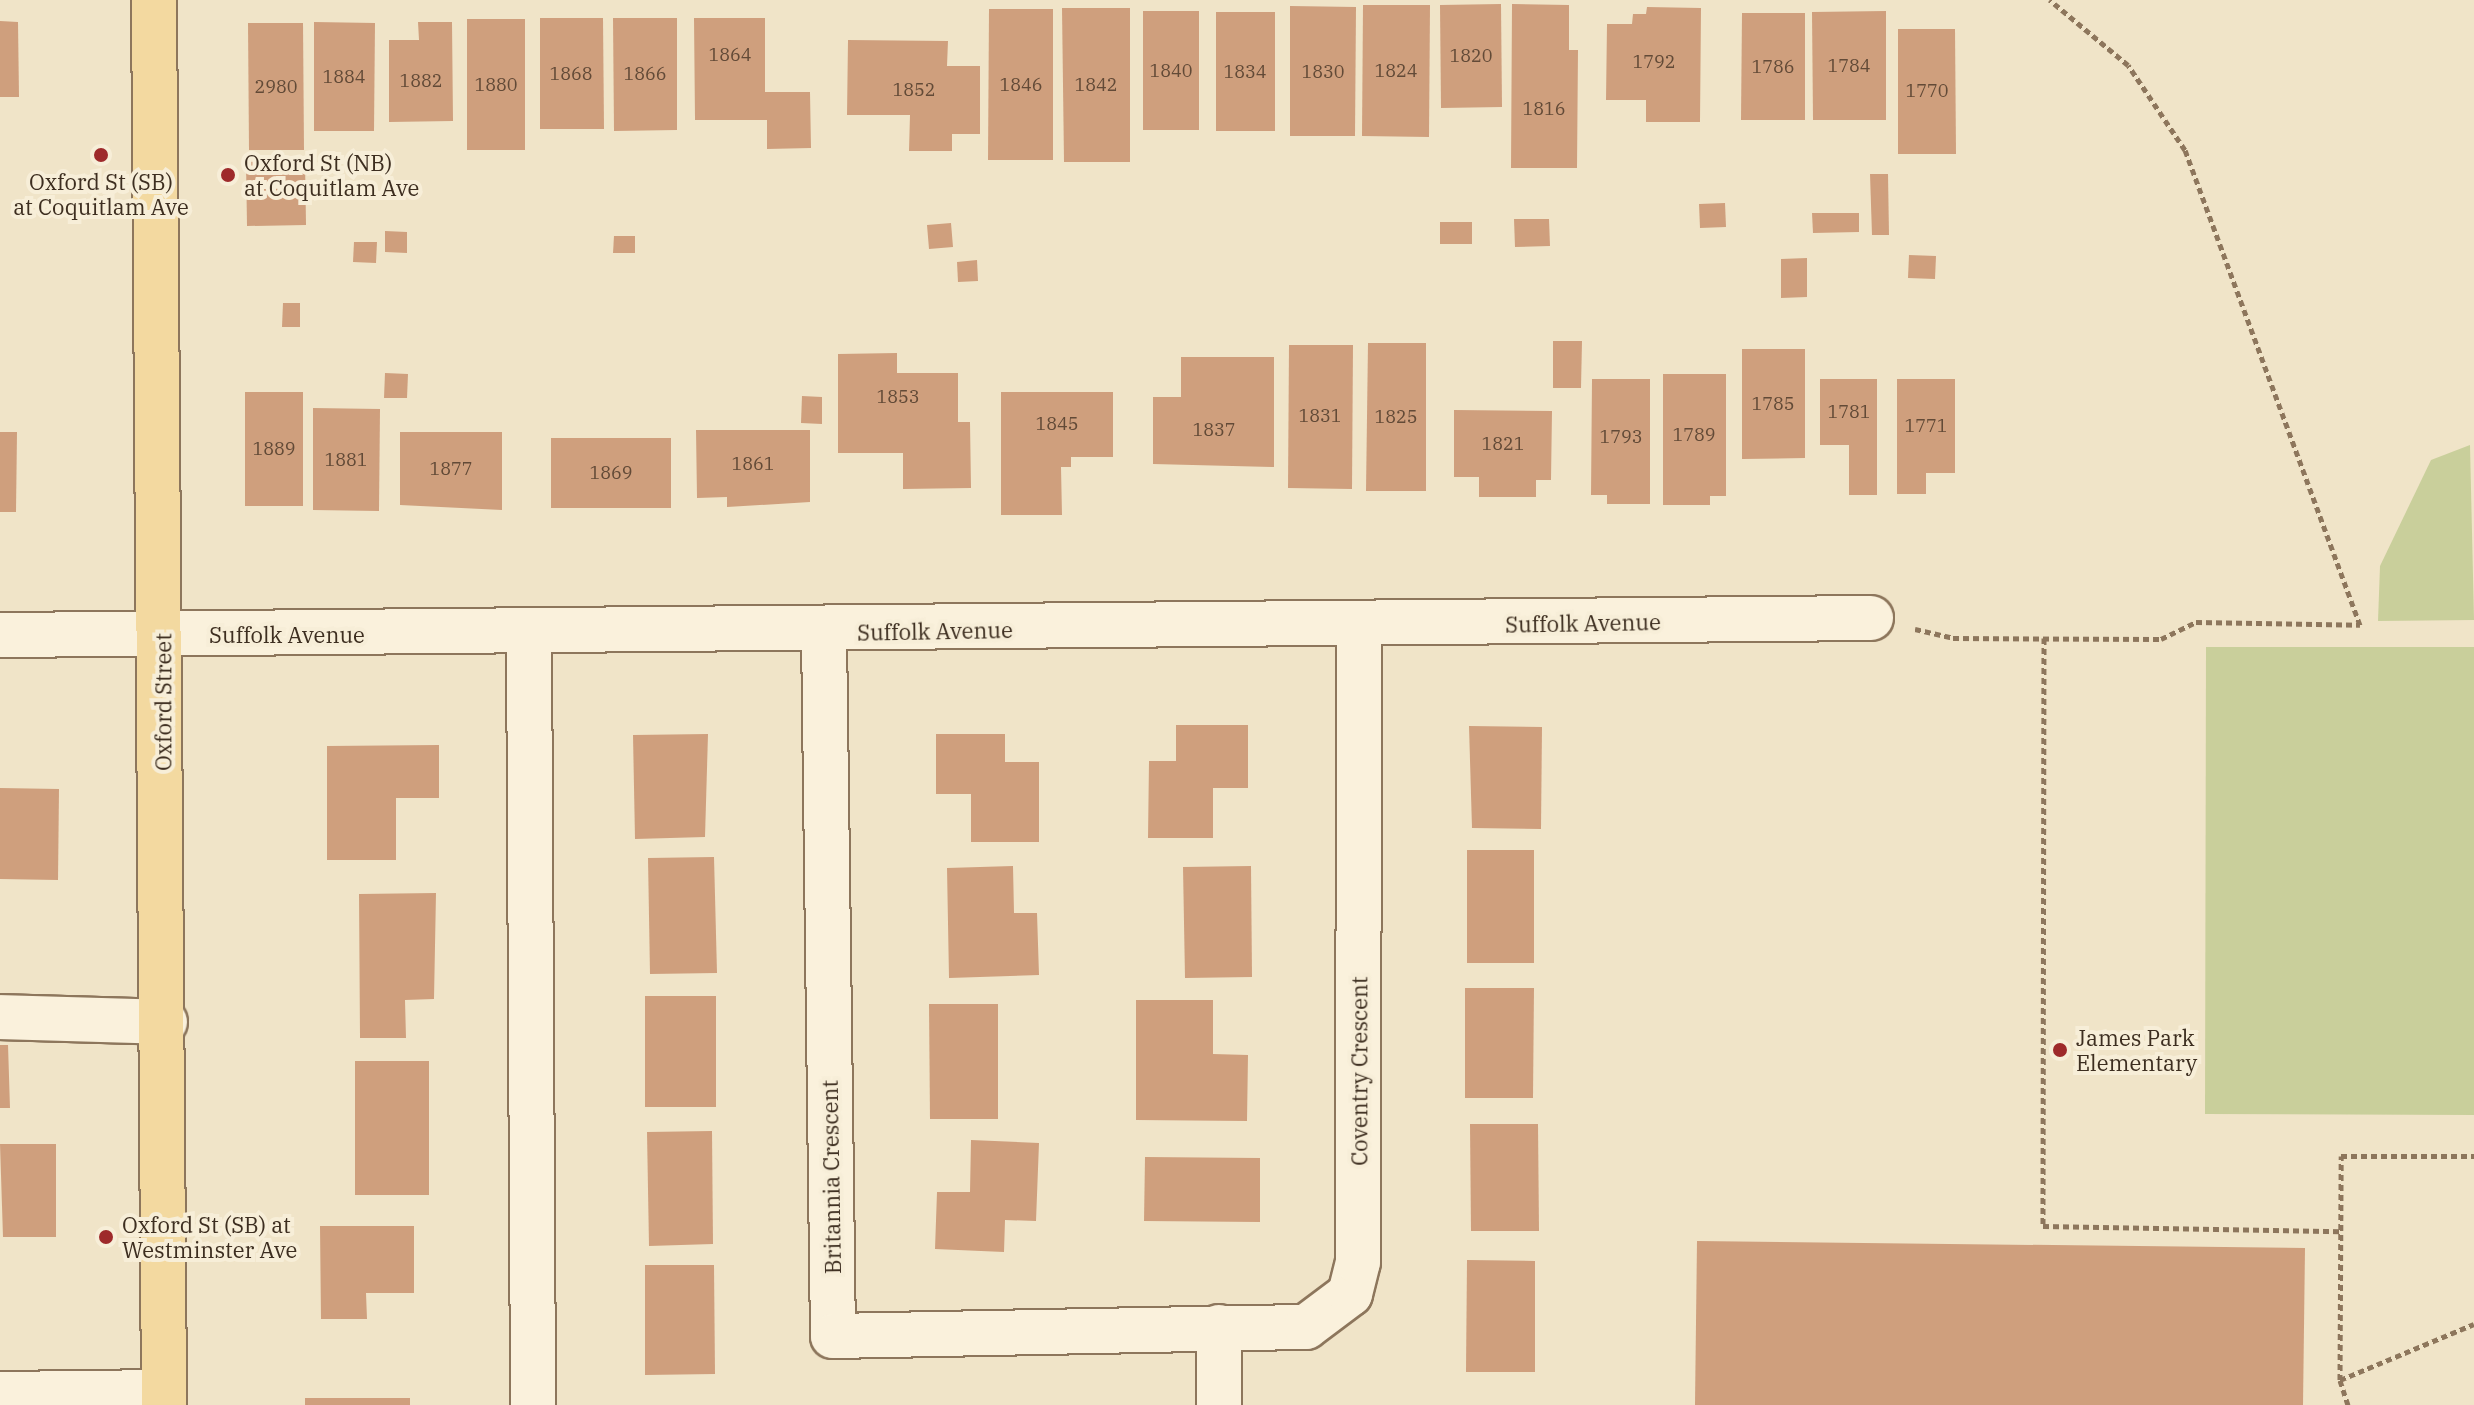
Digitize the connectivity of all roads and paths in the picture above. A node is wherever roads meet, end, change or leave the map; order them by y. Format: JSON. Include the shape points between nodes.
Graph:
{"nodes":[{"id":1,"x":154,"y":0,"type":"edge"},
{"id":2,"x":2050,"y":0,"type":"edge"},
{"id":3,"x":1871,"y":618,"type":"joint"},
{"id":4,"x":1359,"y":627,"type":"junction"},
{"id":5,"x":824,"y":632,"type":"junction"},
{"id":6,"x":529,"y":633,"type":"junction"},
{"id":7,"x":0,"y":635,"type":"edge"},
{"id":8,"x":163,"y":637,"type":"junction"},
{"id":9,"x":2044,"y":638,"type":"junction"},
{"id":10,"x":0,"y":1017,"type":"edge"},
{"id":11,"x":165,"y":1022,"type":"junction"},
{"id":12,"x":2474,"y":1156,"type":"edge"},
{"id":13,"x":2340,"y":1231,"type":"junction"},
{"id":14,"x":2474,"y":1324,"type":"edge"},
{"id":15,"x":1219,"y":1327,"type":"junction"},
{"id":16,"x":2340,"y":1380,"type":"junction"},
{"id":17,"x":0,"y":1394,"type":"edge"},
{"id":18,"x":164,"y":1398,"type":"edge"},
{"id":19,"x":533,"y":1405,"type":"edge"},
{"id":20,"x":1219,"y":1405,"type":"edge"},
{"id":21,"x":2348,"y":1405,"type":"edge"}],
"edges":[{"from":1,"to":8,"type":"main road","name":"Oxford Street"},
{"from":2,"to":9,"type":"path","via":[[2128,65],[2185,150],[2360,625],[2196,622],[2161,639]]},
{"from":3,"to":4,"type":"street","name":"Suffolk Avenue"},
{"from":3,"to":9,"type":"path","via":[[1953,638]]},
{"from":4,"to":5,"type":"street","name":"Suffolk Avenue"},
{"from":4,"to":15,"type":"street","name":"Coventry Crescent","via":[[1358,1262],[1350,1294],[1306,1327]]},
{"from":5,"to":6,"type":"street","name":"Suffolk Avenue"},
{"from":5,"to":15,"type":"street","name":"Britannia Crescent","via":[[833,1336]]},
{"from":6,"to":8,"type":"street","name":"Suffolk Avenue"},
{"from":6,"to":19,"type":"street"},
{"from":7,"to":8,"type":"street","name":"Suffolk Avenue"},
{"from":8,"to":11,"type":"main road","name":"Oxford Street"},
{"from":9,"to":13,"type":"path","via":[[2043,1226]]},
{"from":10,"to":11,"type":"street"},
{"from":11,"to":18,"type":"main road","name":"Oxford Street"},
{"from":12,"to":13,"type":"path","via":[[2341,1156]]},
{"from":13,"to":16,"type":"path"},
{"from":14,"to":16,"type":"path"},
{"from":15,"to":20,"type":"street"},
{"from":16,"to":21,"type":"path"},
{"from":17,"to":18,"type":"street"}]}
